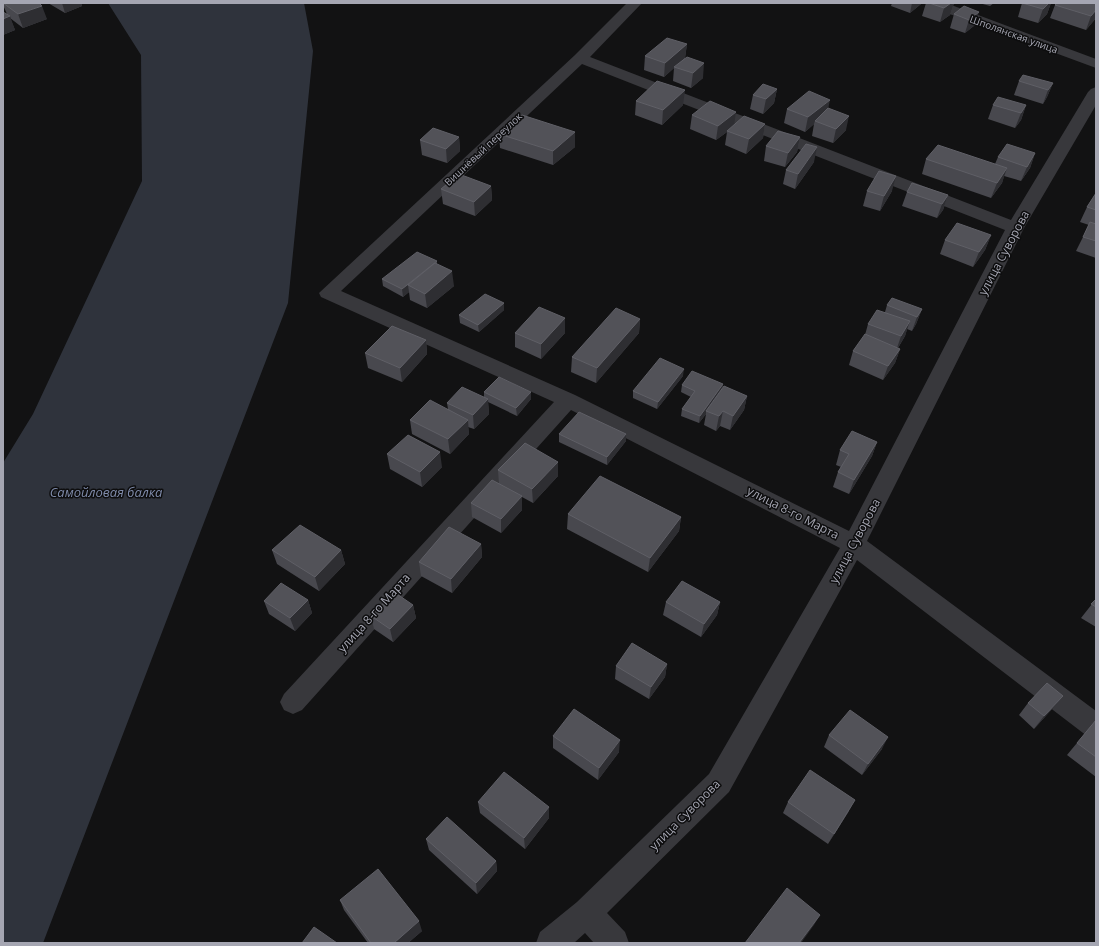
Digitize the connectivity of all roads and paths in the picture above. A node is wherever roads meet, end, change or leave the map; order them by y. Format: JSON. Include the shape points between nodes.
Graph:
{"nodes":[{"id":1,"x":635,"y":3,"type":"edge"},
{"id":2,"x":932,"y":3,"type":"edge"},
{"id":3,"x":580,"y":58,"type":"junction"},
{"id":4,"x":1096,"y":64,"type":"edge"},
{"id":5,"x":1096,"y":92,"type":"edge"},
{"id":6,"x":1015,"y":228,"type":"junction"},
{"id":7,"x":328,"y":293,"type":"joint"},
{"id":8,"x":568,"y":400,"type":"junction"},
{"id":9,"x":854,"y":544,"type":"junction"},
{"id":10,"x":293,"y":702,"type":"dead end"},
{"id":11,"x":1096,"y":727,"type":"edge"},
{"id":12,"x":587,"y":912,"type":"junction"},
{"id":13,"x":551,"y":943,"type":"edge"},
{"id":14,"x":614,"y":943,"type":"edge"}],
"edges":[{"from":1,"to":3,"type":"street","name":"Вишнёвый переулок"},
{"from":2,"to":4,"type":"street","name":"Шполянская улица"},
{"from":3,"to":6,"type":"street"},
{"from":3,"to":7,"type":"street","name":"Вишнёвый переулок"},
{"from":5,"to":6,"type":"street","name":"улица Суворова"},
{"from":6,"to":9,"type":"street","name":"улица Суворова"},
{"from":7,"to":8,"type":"street","name":"улица 8-го Марта"},
{"from":8,"to":9,"type":"street","name":"улица 8-го Марта"},
{"from":8,"to":10,"type":"street","name":"улица 8-го Марта"},
{"from":9,"to":11,"type":"street","name":"улица 8-го Марта"},
{"from":9,"to":12,"type":"street","name":"улица Суворова","via":[[719,783]]},
{"from":12,"to":13,"type":"street","name":"улица Суворова"},
{"from":12,"to":14,"type":"street"}]}
